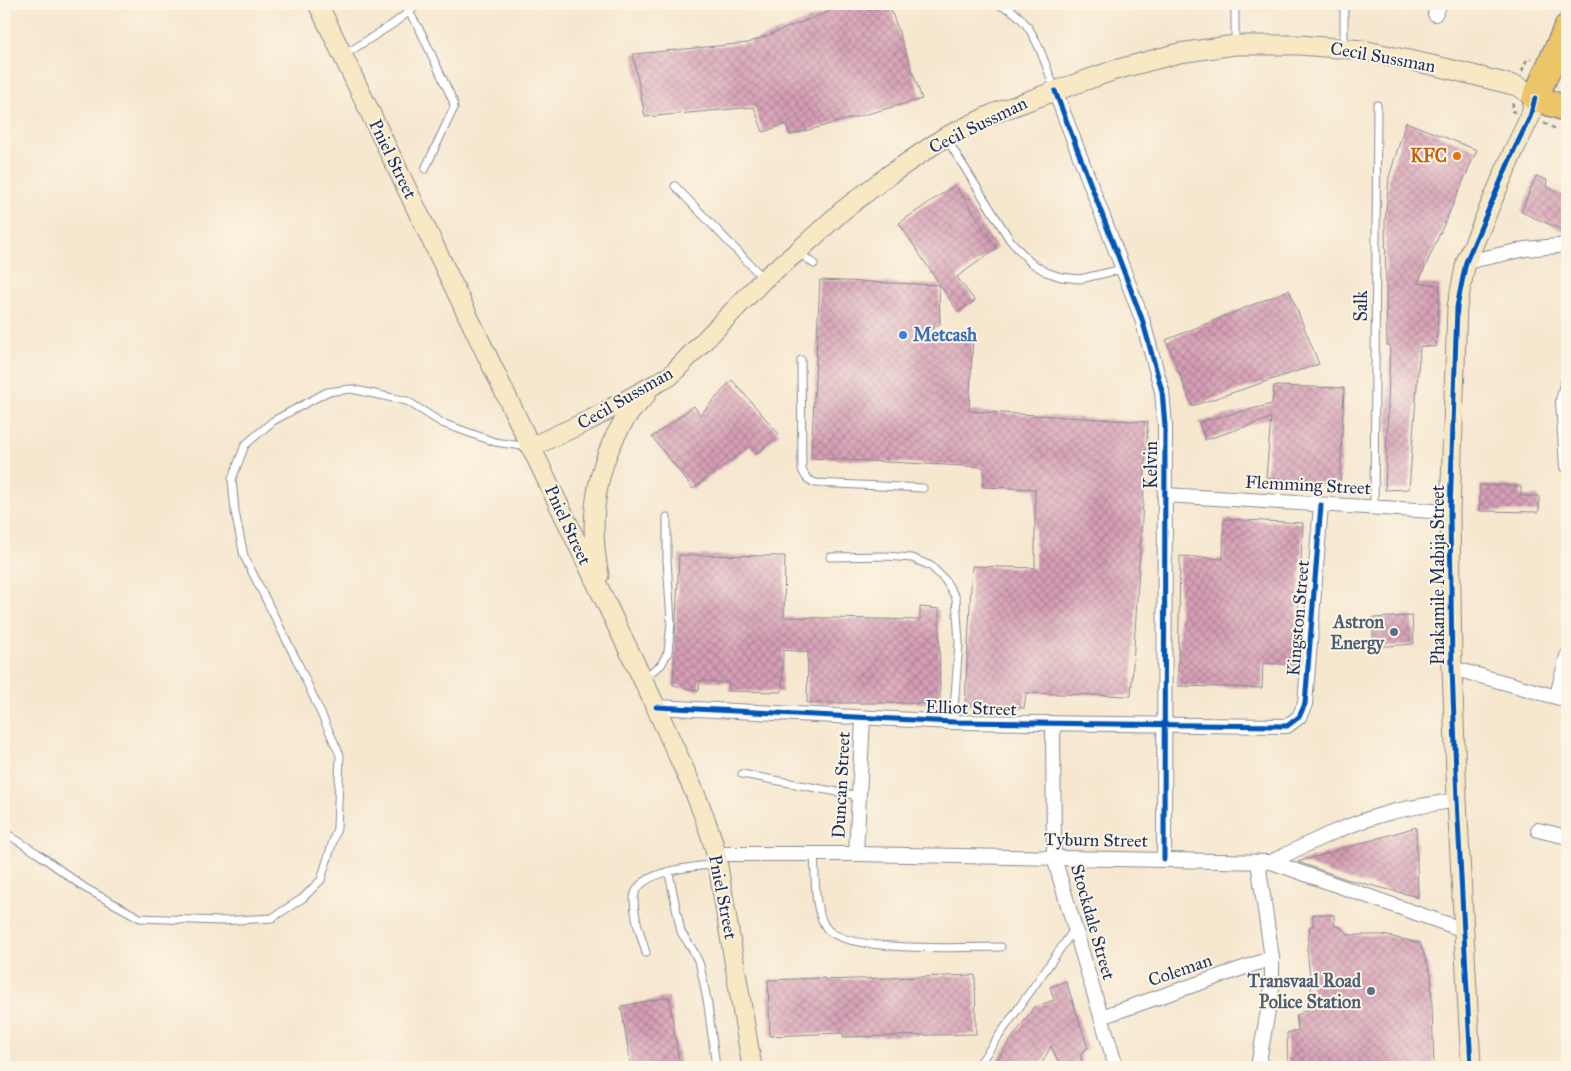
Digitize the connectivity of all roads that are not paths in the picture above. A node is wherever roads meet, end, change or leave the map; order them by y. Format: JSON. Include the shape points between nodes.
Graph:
{"nodes":[{"id":1,"x":318,"y":4,"type":"edge"},
{"id":2,"x":418,"y":4,"type":"edge"},
{"id":3,"x":997,"y":4,"type":"edge"},
{"id":4,"x":1235,"y":4,"type":"edge"},
{"id":5,"x":1344,"y":4,"type":"edge"},
{"id":6,"x":409,"y":12,"type":"junction"},
{"id":7,"x":1567,"y":27,"type":"edge"},
{"id":8,"x":1235,"y":45,"type":"junction"},
{"id":9,"x":1344,"y":49,"type":"junction"},
{"id":10,"x":344,"y":55,"type":"junction"},
{"id":11,"x":1531,"y":89,"type":"junction"},
{"id":12,"x":1055,"y":90,"type":"junction"},
{"id":13,"x":1567,"y":92,"type":"edge"},
{"id":14,"x":1377,"y":105,"type":"dead end"},
{"id":15,"x":1567,"y":110,"type":"edge"},
{"id":16,"x":945,"y":137,"type":"junction"},
{"id":17,"x":425,"y":169,"type":"dead end"},
{"id":18,"x":675,"y":186,"type":"dead end"},
{"id":19,"x":1567,"y":245,"type":"edge"},
{"id":20,"x":798,"y":252,"type":"junction"},
{"id":21,"x":1466,"y":262,"type":"junction"},
{"id":22,"x":814,"y":264,"type":"dead end"},
{"id":23,"x":1124,"y":269,"type":"junction"},
{"id":24,"x":764,"y":279,"type":"junction"},
{"id":25,"x":801,"y":360,"type":"dead end"},
{"id":26,"x":670,"y":376,"type":"junction"},
{"id":27,"x":1567,"y":384,"type":"edge"},
{"id":28,"x":531,"y":447,"type":"junction"},
{"id":29,"x":1567,"y":466,"type":"edge"},
{"id":30,"x":923,"y":488,"type":"dead end"},
{"id":31,"x":1165,"y":495,"type":"junction"},
{"id":32,"x":1321,"y":505,"type":"junction"},
{"id":33,"x":1374,"y":507,"type":"junction"},
{"id":34,"x":1450,"y":512,"type":"junction"},
{"id":35,"x":667,"y":517,"type":"dead end"},
{"id":36,"x":830,"y":557,"type":"dead end"},
{"id":37,"x":622,"y":640,"type":"junction"},
{"id":38,"x":1567,"y":656,"type":"edge"},
{"id":39,"x":1452,"y":668,"type":"junction"},
{"id":40,"x":641,"y":679,"type":"junction"},
{"id":41,"x":1562,"y":698,"type":"edge"},
{"id":42,"x":656,"y":707,"type":"junction"},
{"id":43,"x":863,"y":718,"type":"junction"},
{"id":44,"x":953,"y":722,"type":"junction"},
{"id":45,"x":1164,"y":723,"type":"junction"},
{"id":46,"x":1053,"y":724,"type":"junction"},
{"id":47,"x":1287,"y":726,"type":"joint"},
{"id":48,"x":742,"y":774,"type":"dead end"},
{"id":49,"x":859,"y":796,"type":"junction"},
{"id":50,"x":1457,"y":800,"type":"junction"},
{"id":51,"x":1538,"y":830,"type":"dead end"},
{"id":52,"x":4,"y":832,"type":"edge"},
{"id":53,"x":1567,"y":837,"type":"edge"},
{"id":54,"x":814,"y":854,"type":"junction"},
{"id":55,"x":856,"y":854,"type":"junction"},
{"id":56,"x":1054,"y":858,"type":"junction"},
{"id":57,"x":716,"y":859,"type":"junction"},
{"id":58,"x":1164,"y":859,"type":"junction"},
{"id":59,"x":1264,"y":862,"type":"junction"},
{"id":60,"x":669,"y":873,"type":"junction"},
{"id":61,"x":1075,"y":928,"type":"junction"},
{"id":62,"x":1464,"y":930,"type":"junction"},
{"id":63,"x":1001,"y":947,"type":"dead end"},
{"id":64,"x":646,"y":952,"type":"dead end"},
{"id":65,"x":1272,"y":958,"type":"junction"},
{"id":66,"x":1101,"y":1017,"type":"junction"},
{"id":67,"x":1113,"y":1065,"type":"edge"},
{"id":68,"x":716,"y":1067,"type":"edge"},
{"id":69,"x":752,"y":1067,"type":"edge"},
{"id":70,"x":977,"y":1067,"type":"edge"},
{"id":71,"x":1258,"y":1067,"type":"edge"},
{"id":72,"x":1471,"y":1067,"type":"edge"}],
"edges":[{"from":1,"to":10,"type":"main road","name":"Pniel Street"},
{"from":2,"to":6,"type":"lane"},
{"from":3,"to":12,"type":"lane","via":[[1014,12],[1026,25]]},
{"from":4,"to":8,"type":"lane"},
{"from":5,"to":9,"type":"lane"},
{"from":6,"to":10,"type":"lane"},
{"from":6,"to":17,"type":"lane","via":[[454,108]]},
{"from":7,"to":11,"type":"highway","name":"Phakamile Mabija Street"},
{"from":8,"to":9,"type":"main road","name":"Cecil Sussman"},
{"from":8,"to":12,"type":"main road","name":"Cecil Sussman","via":[[1179,52]]},
{"from":9,"to":11,"type":"main road","name":"Cecil Sussman","via":[[1363,50]]},
{"from":10,"to":28,"type":"main road","name":"Pniel Street"},
{"from":11,"to":13,"type":"highway"},
{"from":11,"to":15,"type":"highway"},
{"from":11,"to":21,"type":"main road","name":"Phakamile Mabija Street","via":[[1530,117]]},
{"from":12,"to":16,"type":"main road","name":"Cecil Sussman"},
{"from":12,"to":23,"type":"street","name":"Kelvin"},
{"from":14,"to":33,"type":"lane","name":"Salk"},
{"from":16,"to":20,"type":"main road","name":"Cecil Sussman","via":[[842,211]]},
{"from":16,"to":23,"type":"lane","via":[[1010,240],[1030,262],[1046,272],[1080,279]]},
{"from":18,"to":24,"type":"lane"},
{"from":19,"to":21,"type":"street","via":[[1526,249]]},
{"from":20,"to":22,"type":"lane"},
{"from":20,"to":24,"type":"main road","name":"Cecil Sussman"},
{"from":21,"to":34,"type":"main road","name":"Phakamile Mabija Street","via":[[1457,307]]},
{"from":23,"to":31,"type":"street","name":"Kelvin","via":[[1142,318],[1162,391]]},
{"from":24,"to":26,"type":"main road","name":"Cecil Sussman"},
{"from":25,"to":30,"type":"lane","via":[[804,476],[816,483]]},
{"from":26,"to":28,"type":"main road","name":"Cecil Sussman","via":[[590,420]]},
{"from":26,"to":37,"type":"main road","via":[[626,417],[602,470],[596,499],[593,528],[595,558],[601,586]]},
{"from":27,"to":29,"type":"street","via":[[1563,401]]},
{"from":28,"to":37,"type":"main road","name":"Pniel Street"},
{"from":28,"to":52,"type":"lane","via":[[495,442],[442,423],[407,401],[351,388],[327,392],[273,421],[245,445],[232,479],[244,556],[340,755],[337,828],[321,880],[303,898],[272,918],[220,921],[140,918],[85,888]]},
{"from":31,"to":32,"type":"street","name":"Flemming Street"},
{"from":31,"to":45,"type":"street","name":"Kelvin"},
{"from":32,"to":33,"type":"street","name":"Flemming Street"},
{"from":32,"to":47,"type":"street","name":"Kingston Street","via":[[1305,704],[1299,717]]},
{"from":33,"to":34,"type":"street","name":"Flemming Street"},
{"from":34,"to":39,"type":"main road","name":"Phakamile Mabija Street"},
{"from":35,"to":40,"type":"lane","via":[[671,622],[668,652],[661,665]]},
{"from":36,"to":44,"type":"lane","via":[[912,558],[931,566],[945,580],[956,598],[959,644]]},
{"from":37,"to":40,"type":"main road","name":"Pniel Street"},
{"from":38,"to":41,"type":"street"},
{"from":39,"to":41,"type":"street"},
{"from":39,"to":50,"type":"main road","name":"Phakamile Mabija Street"},
{"from":40,"to":42,"type":"main road","name":"Pniel Street"},
{"from":42,"to":43,"type":"street","name":"Elliot Street"},
{"from":42,"to":57,"type":"main road","name":"Pniel Street","via":[[709,830]]},
{"from":43,"to":44,"type":"street","name":"Elliot Street"},
{"from":43,"to":49,"type":"street","name":"Duncan Street"},
{"from":44,"to":46,"type":"street","name":"Elliot Street"},
{"from":45,"to":46,"type":"street","name":"Elliot Street"},
{"from":45,"to":47,"type":"street","name":"Elliot Street"},
{"from":45,"to":58,"type":"street","name":"Kelvin"},
{"from":46,"to":56,"type":"street","name":"Stockdale Street"},
{"from":48,"to":49,"type":"lane"},
{"from":49,"to":55,"type":"street","name":"Duncan Street"},
{"from":50,"to":59,"type":"street","via":[[1390,812],[1327,834]]},
{"from":50,"to":62,"type":"main road","name":"Phakamile Mabija Street"},
{"from":51,"to":53,"type":"street"},
{"from":54,"to":55,"type":"street","name":"Tyburn Street"},
{"from":54,"to":57,"type":"street","name":"Tyburn Street"},
{"from":54,"to":63,"type":"lane","via":[[818,909],[825,928],[840,939],[883,946]]},
{"from":55,"to":56,"type":"street","name":"Tyburn Street"},
{"from":56,"to":58,"type":"street","name":"Tyburn Street"},
{"from":56,"to":61,"type":"street","name":"Stockdale Street"},
{"from":57,"to":60,"type":"lane"},
{"from":57,"to":69,"type":"main road","name":"Pniel Street"},
{"from":58,"to":59,"type":"street","name":"Tyburn Street"},
{"from":59,"to":62,"type":"street","name":"Tyburn Street"},
{"from":59,"to":65,"type":"street"},
{"from":60,"to":64,"type":"lane","via":[[651,877],[639,885],[634,897]]},
{"from":60,"to":68,"type":"lane","via":[[681,932],[700,965]]},
{"from":61,"to":66,"type":"street","name":"Stockdale Street"},
{"from":61,"to":70,"type":"lane"},
{"from":62,"to":72,"type":"main road","name":"Phakamile Mabija Street"},
{"from":65,"to":66,"type":"street","name":"Coleman"},
{"from":65,"to":71,"type":"street","via":[[1272,988]]},
{"from":66,"to":67,"type":"street","name":"Stockdale Street"}]}
